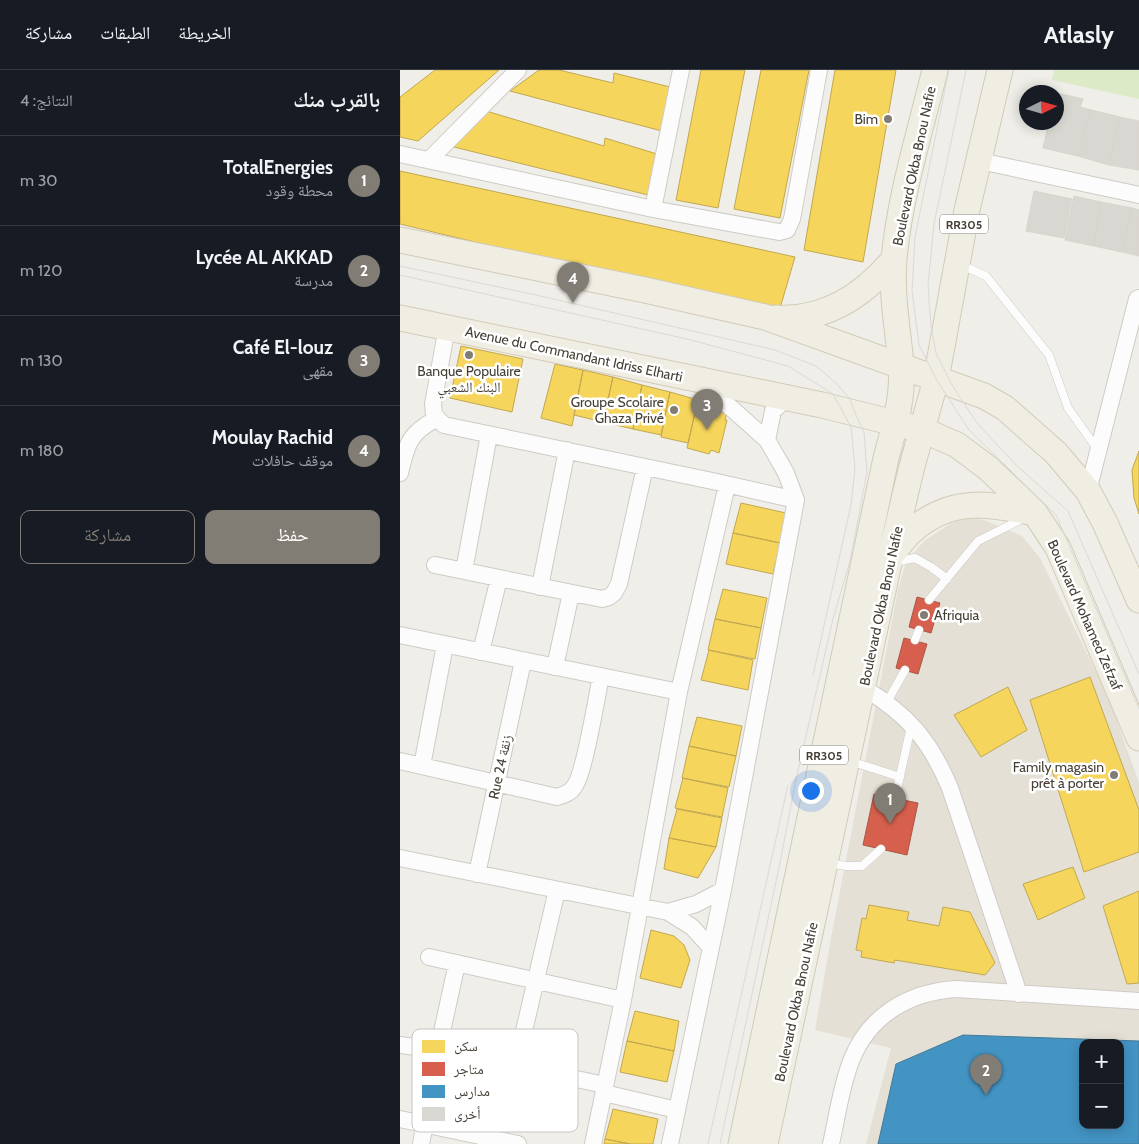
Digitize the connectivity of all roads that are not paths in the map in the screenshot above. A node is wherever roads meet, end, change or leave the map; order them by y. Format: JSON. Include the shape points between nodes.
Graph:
{"nodes":[{"id":1,"x":518,"y":70,"type":"edge"},
{"id":2,"x":681,"y":70,"type":"edge"},
{"id":3,"x":819,"y":70,"type":"edge"},
{"id":4,"x":935,"y":70,"type":"edge"},
{"id":5,"x":1000,"y":70,"type":"edge"},
{"id":6,"x":400,"y":154,"type":"edge"},
{"id":7,"x":428,"y":160,"type":"junction"},
{"id":8,"x":980,"y":161,"type":"junction"},
{"id":9,"x":1139,"y":195,"type":"edge"},
{"id":10,"x":653,"y":209,"type":"junction"},
{"id":11,"x":400,"y":240,"type":"edge"},
{"id":12,"x":894,"y":259,"type":"junction"},
{"id":13,"x":957,"y":264,"type":"junction"},
{"id":14,"x":1139,"y":298,"type":"edge"},
{"id":15,"x":765,"y":317,"type":"junction"},
{"id":16,"x":400,"y":318,"type":"edge"},
{"id":17,"x":448,"y":327,"type":"junction"},
{"id":18,"x":945,"y":327,"type":"junction"},
{"id":19,"x":901,"y":366,"type":"junction"},
{"id":20,"x":936,"y":379,"type":"junction"},
{"id":21,"x":701,"y":380,"type":"junction"},
{"id":22,"x":984,"y":396,"type":"junction"},
{"id":23,"x":787,"y":398,"type":"junction"},
{"id":24,"x":436,"y":419,"type":"junction"},
{"id":25,"x":896,"y":423,"type":"junction"},
{"id":26,"x":923,"y":430,"type":"junction"},
{"id":27,"x":489,"y":435,"type":"junction"},
{"id":28,"x":767,"y":440,"type":"junction"},
{"id":29,"x":568,"y":450,"type":"junction"},
{"id":30,"x":1098,"y":450,"type":"junction"},
{"id":31,"x":645,"y":467,"type":"junction"},
{"id":32,"x":400,"y":473,"type":"edge"},
{"id":33,"x":727,"y":485,"type":"junction"},
{"id":34,"x":1088,"y":491,"type":"junction"},
{"id":35,"x":796,"y":500,"type":"junction"},
{"id":36,"x":1035,"y":513,"type":"junction"},
{"id":37,"x":890,"y":559,"type":"junction"},
{"id":38,"x":435,"y":565,"type":"dead end"},
{"id":39,"x":464,"y":571,"type":"junction"},
{"id":40,"x":499,"y":578,"type":"junction"},
{"id":41,"x":946,"y":579,"type":"junction"},
{"id":42,"x":540,"y":587,"type":"junction"},
{"id":43,"x":571,"y":593,"type":"junction"},
{"id":44,"x":929,"y":600,"type":"dead end"},
{"id":45,"x":1139,"y":600,"type":"edge"},
{"id":46,"x":919,"y":630,"type":"dead end"},
{"id":47,"x":400,"y":635,"type":"edge"},
{"id":48,"x":915,"y":640,"type":"dead end"},
{"id":49,"x":445,"y":645,"type":"junction"},
{"id":50,"x":481,"y":652,"type":"junction"},
{"id":51,"x":523,"y":660,"type":"junction"},
{"id":52,"x":555,"y":667,"type":"junction"},
{"id":53,"x":905,"y":670,"type":"dead end"},
{"id":54,"x":601,"y":676,"type":"junction"},
{"id":55,"x":864,"y":688,"type":"junction"},
{"id":56,"x":679,"y":692,"type":"junction"},
{"id":57,"x":887,"y":702,"type":"junction"},
{"id":58,"x":912,"y":724,"type":"junction"},
{"id":59,"x":1139,"y":738,"type":"edge"},
{"id":60,"x":848,"y":760,"type":"junction"},
{"id":61,"x":400,"y":761,"type":"edge"},
{"id":62,"x":422,"y":766,"type":"junction"},
{"id":63,"x":900,"y":777,"type":"junction"},
{"id":64,"x":497,"y":782,"type":"junction"},
{"id":65,"x":895,"y":798,"type":"dead end"},
{"id":66,"x":880,"y":849,"type":"dead end"},
{"id":67,"x":400,"y":858,"type":"edge"},
{"id":68,"x":826,"y":863,"type":"junction"},
{"id":69,"x":477,"y":874,"type":"junction"},
{"id":70,"x":557,"y":890,"type":"junction"},
{"id":71,"x":723,"y":890,"type":"junction"},
{"id":72,"x":639,"y":906,"type":"junction"},
{"id":73,"x":668,"y":912,"type":"junction"},
{"id":74,"x":711,"y":948,"type":"junction"},
{"id":75,"x":429,"y":957,"type":"dead end"},
{"id":76,"x":458,"y":963,"type":"junction"},
{"id":77,"x":536,"y":981,"type":"junction"},
{"id":78,"x":1019,"y":994,"type":"junction"},
{"id":79,"x":623,"y":1000,"type":"junction"},
{"id":80,"x":1139,"y":1002,"type":"edge"},
{"id":81,"x":443,"y":1029,"type":"edge"},
{"id":82,"x":525,"y":1029,"type":"edge"},
{"id":83,"x":578,"y":1082,"type":"edge"},
{"id":84,"x":605,"y":1089,"type":"junction"},
{"id":85,"x":678,"y":1110,"type":"junction"},
{"id":86,"x":460,"y":1132,"type":"edge"},
{"id":87,"x":495,"y":1140,"type":"edge"},
{"id":88,"x":518,"y":1144,"type":"edge"},
{"id":89,"x":593,"y":1144,"type":"edge"},
{"id":90,"x":670,"y":1144,"type":"edge"},
{"id":91,"x":741,"y":1144,"type":"edge"},
{"id":92,"x":765,"y":1144,"type":"edge"},
{"id":93,"x":832,"y":1144,"type":"edge"}],
"edges":[{"from":1,"to":7,"type":"street"},
{"from":2,"to":10,"type":"street"},
{"from":3,"to":10,"type":"street","via":[[792,219],[787,230],[779,232]]},
{"from":4,"to":12,"type":"main road","name":"Boulevard Okba Bnou Nafie","number":"RR305","via":[[901,210]]},
{"from":5,"to":8,"type":"main road","name":"Boulevard Okba Bnou Nafie","number":"RR305"},
{"from":6,"to":7,"type":"street"},
{"from":7,"to":10,"type":"street"},
{"from":8,"to":9,"type":"street"},
{"from":8,"to":13,"type":"main road","name":"Boulevard Okba Bnou Nafie","number":"RR305"},
{"from":11,"to":15,"type":"main road"},
{"from":12,"to":15,"type":"main road","via":[[859,294],[836,307],[788,318]]},
{"from":12,"to":19,"type":"main road","name":"Boulevard Okba Bnou Nafie","number":"RR305","via":[[894,317]]},
{"from":13,"to":18,"type":"main road","name":"Boulevard Okba Bnou Nafie","number":"RR305"},
{"from":13,"to":30,"type":"lane","via":[[986,276],[1049,355],[1068,408]]},
{"from":14,"to":30,"type":"street"},
{"from":15,"to":19,"type":"main road"},
{"from":16,"to":17,"type":"main road","name":"Avenue du Commandant Idriss Elharti"},
{"from":17,"to":21,"type":"main road","name":"Avenue du Commandant Idriss Elharti"},
{"from":17,"to":24,"type":"street","via":[[433,404]]},
{"from":18,"to":20,"type":"main road","name":"Boulevard Okba Bnou Nafie","number":"RR305"},
{"from":18,"to":22,"type":"main road","via":[[955,366],[963,378]]},
{"from":19,"to":20,"type":"main road"},
{"from":19,"to":25,"type":"main road","name":"Boulevard Okba Bnou Nafie","number":"RR305"},
{"from":20,"to":22,"type":"main road"},
{"from":20,"to":26,"type":"main road","name":"Boulevard Okba Bnou Nafie","number":"RR305"},
{"from":21,"to":23,"type":"main road","name":"Avenue du Commandant Idriss Elharti"},
{"from":21,"to":28,"type":"street"},
{"from":22,"to":34,"type":"main road","via":[[1004,408],[1056,453]]},
{"from":23,"to":25,"type":"main road","name":"Avenue du Commandant Idriss Elharti"},
{"from":23,"to":28,"type":"street","via":[[773,411]]},
{"from":24,"to":27,"type":"street","via":[[449,427]]},
{"from":24,"to":32,"type":"street","via":[[414,434]]},
{"from":25,"to":26,"type":"main road","name":"Avenue du Commandant Idriss Elharti"},
{"from":25,"to":91,"type":"main road","name":"Boulevard Okba Bnou Nafie","number":"RR305"},
{"from":26,"to":36,"type":"main road","name":"Boulevard Mohamed Zefzaf","via":[[958,446]]},
{"from":26,"to":37,"type":"main road","name":"Boulevard Okba Bnou Nafie","number":"RR305"},
{"from":27,"to":29,"type":"street"},
{"from":27,"to":39,"type":"street"},
{"from":28,"to":35,"type":"street","via":[[786,473]]},
{"from":29,"to":31,"type":"street"},
{"from":29,"to":42,"type":"street"},
{"from":30,"to":34,"type":"street"},
{"from":31,"to":33,"type":"street"},
{"from":31,"to":43,"type":"street","via":[[619,584],[614,593],[602,599]]},
{"from":33,"to":35,"type":"street"},
{"from":33,"to":56,"type":"street"},
{"from":34,"to":45,"type":"main road"},
{"from":35,"to":71,"type":"street"},
{"from":36,"to":37,"type":"main road","via":[[978,504],[953,508],[930,517],[911,531]]},
{"from":36,"to":41,"type":"lane","via":[[978,541]]},
{"from":36,"to":59,"type":"main road","name":"Boulevard Mohamed Zefzaf","via":[[1058,548]]},
{"from":37,"to":41,"type":"lane","via":[[915,558]]},
{"from":37,"to":55,"type":"main road","name":"Boulevard Okba Bnou Nafie","number":"RR305"},
{"from":38,"to":39,"type":"street"},
{"from":39,"to":40,"type":"street"},
{"from":40,"to":42,"type":"street"},
{"from":40,"to":50,"type":"street"},
{"from":41,"to":44,"type":"lane"},
{"from":42,"to":43,"type":"street"},
{"from":43,"to":52,"type":"street"},
{"from":46,"to":48,"type":"lane"},
{"from":47,"to":49,"type":"street"},
{"from":49,"to":50,"type":"street"},
{"from":49,"to":62,"type":"street"},
{"from":50,"to":51,"type":"street"},
{"from":51,"to":52,"type":"street"},
{"from":51,"to":64,"type":"street","name":"Rue 24 زنقة"},
{"from":52,"to":54,"type":"street"},
{"from":53,"to":57,"type":"lane"},
{"from":54,"to":56,"type":"street"},
{"from":54,"to":64,"type":"street","via":[[576,786],[558,797]]},
{"from":55,"to":57,"type":"street"},
{"from":55,"to":60,"type":"main road","name":"Boulevard Okba Bnou Nafie","number":"RR305"},
{"from":56,"to":72,"type":"street"},
{"from":57,"to":58,"type":"street"},
{"from":58,"to":63,"type":"lane"},
{"from":58,"to":78,"type":"street","via":[[936,758],[950,788]]},
{"from":60,"to":63,"type":"lane"},
{"from":60,"to":68,"type":"main road","name":"Boulevard Okba Bnou Nafie","number":"RR305"},
{"from":61,"to":62,"type":"street"},
{"from":62,"to":64,"type":"street"},
{"from":63,"to":65,"type":"lane"},
{"from":64,"to":69,"type":"street","name":"Rue 24 زنقة"},
{"from":66,"to":68,"type":"lane","via":[[862,866]]},
{"from":67,"to":69,"type":"street"},
{"from":68,"to":92,"type":"main road","name":"Boulevard Okba Bnou Nafie","number":"RR305"},
{"from":69,"to":70,"type":"street"},
{"from":70,"to":72,"type":"street"},
{"from":70,"to":77,"type":"street"},
{"from":71,"to":73,"type":"street","via":[[696,904]]},
{"from":71,"to":74,"type":"street"},
{"from":72,"to":73,"type":"street"},
{"from":72,"to":79,"type":"street"},
{"from":73,"to":74,"type":"street","via":[[692,927]]},
{"from":74,"to":85,"type":"street"},
{"from":75,"to":76,"type":"street"},
{"from":76,"to":77,"type":"street"},
{"from":76,"to":81,"type":"street"},
{"from":77,"to":79,"type":"street"},
{"from":77,"to":82,"type":"street"},
{"from":78,"to":80,"type":"street"},
{"from":78,"to":93,"type":"street","via":[[939,990],[907,1000],[879,1019],[858,1045],[851,1060]]},
{"from":79,"to":84,"type":"street"},
{"from":83,"to":84,"type":"street"},
{"from":84,"to":85,"type":"street"},
{"from":84,"to":89,"type":"street"},
{"from":85,"to":90,"type":"street"},
{"from":86,"to":87,"type":"street"},
{"from":87,"to":88,"type":"street"}]}
